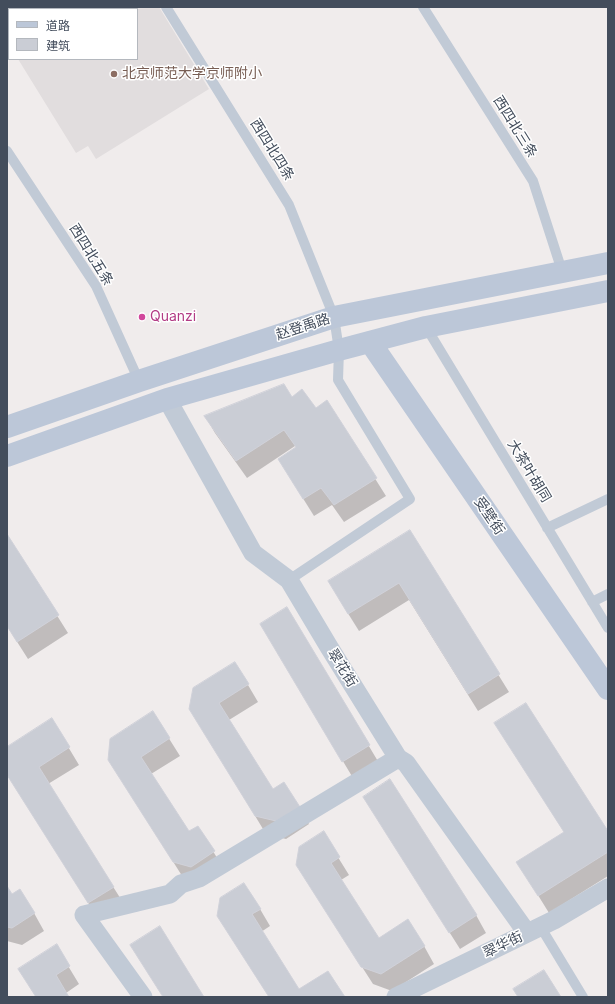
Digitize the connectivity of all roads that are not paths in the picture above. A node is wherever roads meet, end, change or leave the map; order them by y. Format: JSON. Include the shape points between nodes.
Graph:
{"nodes":[{"id":1,"x":166,"y":7,"type":"edge"},
{"id":2,"x":423,"y":7,"type":"edge"},
{"id":3,"x":7,"y":152,"type":"edge"},
{"id":4,"x":608,"y":263,"type":"edge"},
{"id":5,"x":562,"y":271,"type":"junction"},
{"id":6,"x":608,"y":291,"type":"edge"},
{"id":7,"x":334,"y":317,"type":"junction"},
{"id":8,"x":426,"y":327,"type":"junction"},
{"id":9,"x":370,"y":342,"type":"junction"},
{"id":10,"x":339,"y":350,"type":"junction"},
{"id":11,"x":140,"y":381,"type":"junction"},
{"id":12,"x":167,"y":399,"type":"junction"},
{"id":13,"x":7,"y":427,"type":"edge"},
{"id":14,"x":7,"y":456,"type":"edge"},
{"id":15,"x":608,"y":499,"type":"edge"},
{"id":16,"x":547,"y":528,"type":"junction"},
{"id":17,"x":289,"y":580,"type":"junction"},
{"id":18,"x":608,"y":594,"type":"edge"},
{"id":19,"x":592,"y":602,"type":"junction"},
{"id":20,"x":608,"y":628,"type":"edge"},
{"id":21,"x":608,"y":690,"type":"edge"},
{"id":22,"x":398,"y":758,"type":"junction"},
{"id":23,"x":608,"y":888,"type":"edge"},
{"id":24,"x":534,"y":929,"type":"junction"},
{"id":25,"x":143,"y":997,"type":"edge"},
{"id":26,"x":396,"y":997,"type":"edge"},
{"id":27,"x":584,"y":997,"type":"edge"}],
"edges":[{"from":1,"to":7,"type":"lane","name":"西四北四条","via":[[289,205]]},
{"from":2,"to":5,"type":"lane","name":"西四北三条","via":[[533,181]]},
{"from":3,"to":11,"type":"lane","name":"西四北五条","via":[[96,286]]},
{"from":4,"to":5,"type":"main road","name":"赵登禹路"},
{"from":5,"to":7,"type":"main road","name":"赵登禹路"},
{"from":6,"to":8,"type":"main road"},
{"from":7,"to":10,"type":"lane","name":"西四北四条"},
{"from":7,"to":11,"type":"main road","name":"赵登禹路"},
{"from":8,"to":9,"type":"main road"},
{"from":8,"to":16,"type":"lane","name":"大茶叶胡同"},
{"from":9,"to":10,"type":"main road"},
{"from":9,"to":21,"type":"main road","name":"受壁街"},
{"from":10,"to":12,"type":"main road"},
{"from":10,"to":17,"type":"lane","name":"西四北四条","via":[[338,380],[410,498]]},
{"from":11,"to":13,"type":"main road","name":"赵登禹路"},
{"from":12,"to":14,"type":"main road"},
{"from":12,"to":17,"type":"street","name":"翠花街","via":[[254,553]]},
{"from":15,"to":16,"type":"lane"},
{"from":16,"to":19,"type":"lane","name":"大茶叶胡同"},
{"from":17,"to":22,"type":"street","name":"翠花街"},
{"from":18,"to":19,"type":"lane"},
{"from":19,"to":20,"type":"lane","name":"大茶叶胡同"},
{"from":22,"to":24,"type":"street","name":"翠花街","via":[[406,763]]},
{"from":22,"to":25,"type":"street","via":[[199,878],[181,884],[170,894],[84,915]]},
{"from":23,"to":24,"type":"street","name":"翠华街"},
{"from":24,"to":26,"type":"street","name":"翠华街"},
{"from":24,"to":27,"type":"lane"}]}
